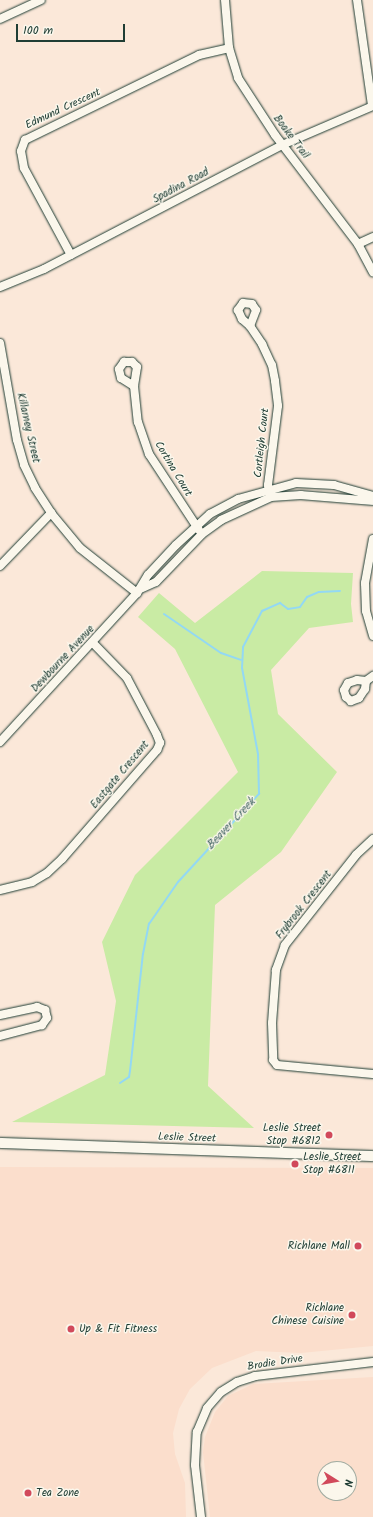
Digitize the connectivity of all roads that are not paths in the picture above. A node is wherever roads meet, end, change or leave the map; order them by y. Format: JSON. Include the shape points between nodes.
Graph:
{"nodes":[{"id":1,"x":41,"y":0,"type":"edge"},
{"id":2,"x":225,"y":0,"type":"edge"},
{"id":3,"x":357,"y":0,"type":"edge"},
{"id":4,"x":0,"y":19,"type":"edge"},
{"id":5,"x":229,"y":48,"type":"junction"},
{"id":6,"x":373,"y":106,"type":"edge"},
{"id":7,"x":282,"y":145,"type":"junction"},
{"id":8,"x":373,"y":237,"type":"edge"},
{"id":9,"x":358,"y":244,"type":"junction"},
{"id":10,"x":72,"y":255,"type":"junction"},
{"id":11,"x":373,"y":272,"type":"edge"},
{"id":12,"x":0,"y":287,"type":"edge"},
{"id":13,"x":250,"y":326,"type":"dead end"},
{"id":14,"x":0,"y":343,"type":"edge"},
{"id":15,"x":134,"y":386,"type":"dead end"},
{"id":16,"x":270,"y":493,"type":"junction"},
{"id":17,"x":373,"y":496,"type":"edge"},
{"id":18,"x":373,"y":501,"type":"edge"},
{"id":19,"x":51,"y":513,"type":"junction"},
{"id":20,"x":196,"y":527,"type":"junction"},
{"id":21,"x":202,"y":534,"type":"junction"},
{"id":22,"x":373,"y":539,"type":"edge"},
{"id":23,"x":0,"y":566,"type":"edge"},
{"id":24,"x":139,"y":591,"type":"junction"},
{"id":25,"x":373,"y":636,"type":"edge"},
{"id":26,"x":93,"y":643,"type":"junction"},
{"id":27,"x":373,"y":676,"type":"edge"},
{"id":28,"x":366,"y":681,"type":"dead end"},
{"id":29,"x":0,"y":742,"type":"edge"},
{"id":30,"x":373,"y":839,"type":"edge"},
{"id":31,"x":0,"y":890,"type":"edge"},
{"id":32,"x":0,"y":1015,"type":"edge"},
{"id":33,"x":0,"y":1036,"type":"edge"},
{"id":34,"x":373,"y":1074,"type":"edge"},
{"id":35,"x":0,"y":1143,"type":"edge"},
{"id":36,"x":373,"y":1156,"type":"edge"},
{"id":37,"x":373,"y":1362,"type":"edge"},
{"id":38,"x":201,"y":1517,"type":"edge"}],
"edges":[{"from":1,"to":4,"type":"street"},
{"from":2,"to":5,"type":"street","name":"Boake Trail"},
{"from":3,"to":6,"type":"street"},
{"from":5,"to":7,"type":"street","name":"Boake Trail","via":[[242,84]]},
{"from":5,"to":10,"type":"street","name":"Edmund Crescent","via":[[199,55],[25,140],[21,152],[24,168]]},
{"from":6,"to":7,"type":"street","name":"Spadina Road"},
{"from":7,"to":9,"type":"street","name":"Boake Trail"},
{"from":7,"to":10,"type":"street","name":"Spadina Road"},
{"from":8,"to":9,"type":"street"},
{"from":9,"to":11,"type":"street","name":"Boake Trail"},
{"from":10,"to":12,"type":"street","name":"Spadina Road"},
{"from":13,"to":16,"type":"street","name":"Cortleigh Court","via":[[272,365],[278,406]]},
{"from":14,"to":19,"type":"street","name":"Killarney Street","via":[[11,412],[24,465]]},
{"from":15,"to":20,"type":"street","name":"Cortina Court","via":[[138,422],[149,454]]},
{"from":16,"to":17,"type":"street","name":"Dewbourne Avenue","via":[[296,484],[334,485]]},
{"from":16,"to":18,"type":"street","name":"Dewbourne Avenue"},
{"from":16,"to":20,"type":"street","name":"Dewbourne Avenue","via":[[238,499],[210,514]]},
{"from":16,"to":21,"type":"street","name":"Dewbourne Avenue","via":[[221,520]]},
{"from":19,"to":23,"type":"street"},
{"from":19,"to":24,"type":"street","name":"Killarney Street","via":[[80,548]]},
{"from":20,"to":21,"type":"street","name":"Cortina Court"},
{"from":20,"to":24,"type":"street","name":"Dewbourne Avenue","via":[[148,575]]},
{"from":21,"to":24,"type":"street","name":"Dewbourne Avenue","via":[[156,582]]},
{"from":22,"to":25,"type":"street","via":[[365,583],[366,611]]},
{"from":24,"to":26,"type":"street","name":"Dewbourne Avenue"},
{"from":26,"to":29,"type":"street","name":"Dewbourne Avenue"},
{"from":26,"to":31,"type":"street","name":"Eastgate Crescent","via":[[127,678],[160,743],[157,750],[47,873],[32,882]]},
{"from":27,"to":28,"type":"street"},
{"from":30,"to":34,"type":"street","name":"Frybrook Crescent","via":[[356,856],[285,945],[276,970],[272,1023],[273,1060],[277,1065]]},
{"from":32,"to":33,"type":"street","via":[[37,1007],[45,1010],[47,1018],[42,1025]]},
{"from":35,"to":36,"type":"main road","name":"Leslie Street"},
{"from":37,"to":38,"type":"street","name":"Brodie Drive","via":[[255,1376],[222,1392],[207,1408],[197,1432],[195,1464]]}]}
